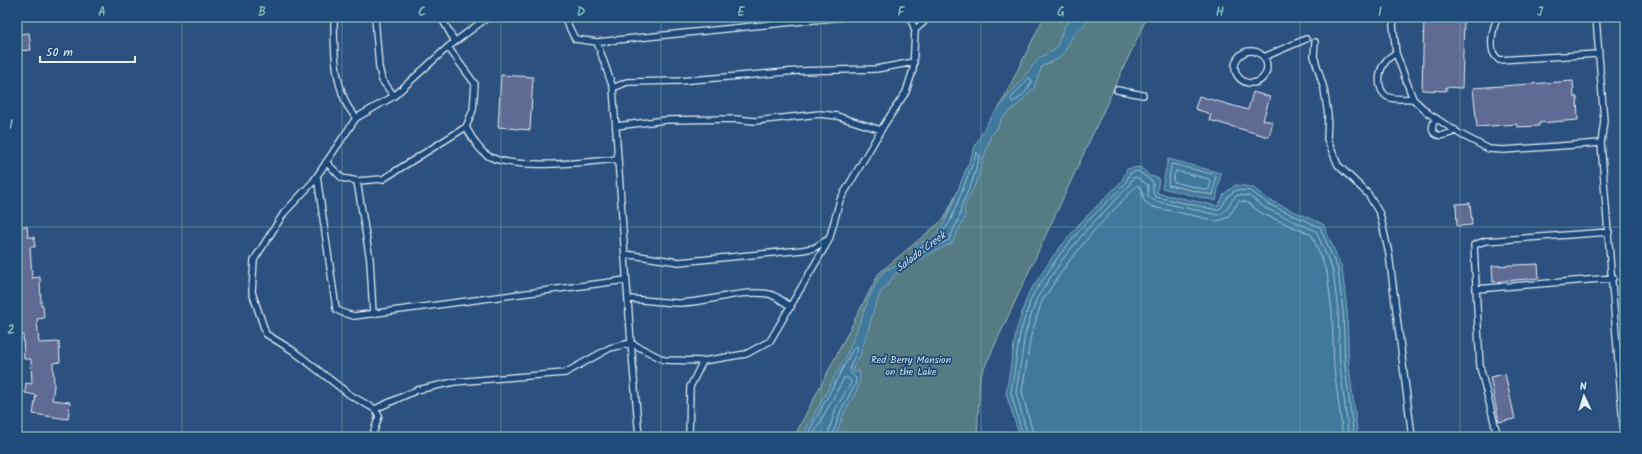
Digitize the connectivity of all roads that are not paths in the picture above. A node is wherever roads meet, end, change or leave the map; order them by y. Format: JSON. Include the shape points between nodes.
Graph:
{"nodes":[{"id":1,"x":334,"y":17,"type":"edge"},
{"id":2,"x":376,"y":17,"type":"edge"},
{"id":3,"x":441,"y":17,"type":"edge"},
{"id":4,"x":488,"y":17,"type":"edge"},
{"id":5,"x":564,"y":17,"type":"edge"},
{"id":6,"x":843,"y":17,"type":"edge"},
{"id":7,"x":910,"y":17,"type":"edge"},
{"id":8,"x":929,"y":17,"type":"edge"},
{"id":9,"x":1395,"y":17,"type":"edge"},
{"id":10,"x":1498,"y":17,"type":"edge"},
{"id":11,"x":1596,"y":17,"type":"edge"},
{"id":12,"x":916,"y":30,"type":"junction"},
{"id":13,"x":1306,"y":39,"type":"dead end"},
{"id":14,"x":456,"y":42,"type":"junction"},
{"id":15,"x":597,"y":42,"type":"junction"},
{"id":16,"x":1314,"y":42,"type":"dead end"},
{"id":17,"x":448,"y":47,"type":"junction"},
{"id":18,"x":1396,"y":53,"type":"junction"},
{"id":19,"x":1598,"y":54,"type":"junction"},
{"id":20,"x":1264,"y":57,"type":"junction"},
{"id":21,"x":914,"y":62,"type":"junction"},
{"id":22,"x":613,"y":88,"type":"junction"},
{"id":23,"x":1117,"y":90,"type":"dead end"},
{"id":24,"x":1143,"y":95,"type":"dead end"},
{"id":25,"x":394,"y":96,"type":"junction"},
{"id":26,"x":1413,"y":99,"type":"junction"},
{"id":27,"x":356,"y":118,"type":"junction"},
{"id":28,"x":1436,"y":118,"type":"junction"},
{"id":29,"x":616,"y":126,"type":"junction"},
{"id":30,"x":466,"y":127,"type":"junction"},
{"id":31,"x":881,"y":130,"type":"junction"},
{"id":32,"x":1455,"y":130,"type":"junction"},
{"id":33,"x":1601,"y":143,"type":"junction"},
{"id":34,"x":618,"y":159,"type":"junction"},
{"id":35,"x":326,"y":162,"type":"junction"},
{"id":36,"x":317,"y":176,"type":"junction"},
{"id":37,"x":357,"y":181,"type":"junction"},
{"id":38,"x":1609,"y":232,"type":"junction"},
{"id":39,"x":829,"y":240,"type":"junction"},
{"id":40,"x":625,"y":254,"type":"junction"},
{"id":41,"x":1613,"y":278,"type":"junction"},
{"id":42,"x":626,"y":280,"type":"junction"},
{"id":43,"x":1476,"y":289,"type":"junction"},
{"id":44,"x":628,"y":299,"type":"junction"},
{"id":45,"x":790,"y":306,"type":"junction"},
{"id":46,"x":373,"y":314,"type":"junction"},
{"id":47,"x":631,"y":344,"type":"junction"},
{"id":48,"x":703,"y":361,"type":"junction"},
{"id":49,"x":375,"y":409,"type":"junction"},
{"id":50,"x":372,"y":437,"type":"edge"},
{"id":51,"x":639,"y":437,"type":"edge"},
{"id":52,"x":689,"y":437,"type":"edge"},
{"id":53,"x":1412,"y":437,"type":"edge"},
{"id":54,"x":1498,"y":437,"type":"edge"},
{"id":55,"x":1624,"y":437,"type":"edge"}],
"edges":[{"from":1,"to":27,"type":"lane","via":[[334,43],[340,85],[346,104]]},
{"from":2,"to":25,"type":"lane","via":[[379,67],[382,80]]},
{"from":3,"to":14,"type":"lane"},
{"from":4,"to":14,"type":"lane"},
{"from":5,"to":15,"type":"lane","via":[[575,39]]},
{"from":6,"to":15,"type":"lane"},
{"from":7,"to":12,"type":"lane"},
{"from":8,"to":12,"type":"lane"},
{"from":9,"to":18,"type":"lane","via":[[1393,25]]},
{"from":10,"to":19,"type":"lane","via":[[1494,24],[1492,40],[1493,52],[1499,60]]},
{"from":11,"to":19,"type":"lane"},
{"from":12,"to":21,"type":"lane"},
{"from":13,"to":20,"type":"lane"},
{"from":14,"to":17,"type":"lane"},
{"from":15,"to":22,"type":"lane"},
{"from":16,"to":53,"type":"lane","via":[[1314,56],[1324,89],[1328,115],[1327,139],[1338,166],[1368,194],[1380,214],[1389,254]]},
{"from":17,"to":25,"type":"lane"},
{"from":17,"to":30,"type":"lane","via":[[475,84],[473,110]]},
{"from":18,"to":26,"type":"lane"},
{"from":18,"to":26,"type":"lane","via":[[1386,60],[1379,74],[1381,86],[1385,95],[1393,99]]},
{"from":19,"to":33,"type":"lane","via":[[1604,121]]},
{"from":20,"to":20,"type":"lane","via":[[1260,53],[1250,51],[1240,55],[1235,64],[1237,75],[1245,82],[1260,80],[1267,66]]},
{"from":21,"to":22,"type":"lane","via":[[876,69],[798,71],[679,81],[627,82]]},
{"from":21,"to":31,"type":"lane","via":[[906,92]]},
{"from":22,"to":29,"type":"lane"},
{"from":23,"to":24,"type":"lane"},
{"from":25,"to":27,"type":"lane"},
{"from":26,"to":28,"type":"lane"},
{"from":27,"to":35,"type":"lane"},
{"from":28,"to":32,"type":"lane"},
{"from":28,"to":32,"type":"lane","via":[[1432,127],[1436,135],[1444,136]]},
{"from":29,"to":31,"type":"lane","via":[[666,120],[755,121],[820,114],[837,116]]},
{"from":29,"to":34,"type":"lane"},
{"from":30,"to":34,"type":"lane","via":[[484,154],[496,159],[525,164],[582,163]]},
{"from":30,"to":37,"type":"lane","via":[[383,179]]},
{"from":31,"to":39,"type":"lane","via":[[840,200]]},
{"from":32,"to":33,"type":"lane","via":[[1489,149]]},
{"from":33,"to":38,"type":"lane"},
{"from":34,"to":40,"type":"lane"},
{"from":35,"to":36,"type":"lane"},
{"from":35,"to":37,"type":"lane","via":[[342,178]]},
{"from":36,"to":46,"type":"lane","via":[[336,309],[354,316]]},
{"from":36,"to":49,"type":"lane","via":[[284,213],[254,260],[252,292],[266,334],[292,350],[350,395]]},
{"from":37,"to":46,"type":"lane","via":[[370,260]]},
{"from":38,"to":41,"type":"lane"},
{"from":38,"to":43,"type":"lane","via":[[1474,245]]},
{"from":39,"to":40,"type":"lane","via":[[814,248],[802,250],[679,262]]},
{"from":39,"to":45,"type":"lane"},
{"from":40,"to":42,"type":"lane"},
{"from":41,"to":43,"type":"lane"},
{"from":41,"to":55,"type":"lane"},
{"from":42,"to":44,"type":"lane"},
{"from":42,"to":46,"type":"lane"},
{"from":43,"to":54,"type":"lane","via":[[1480,367]]},
{"from":44,"to":45,"type":"lane","via":[[677,303],[769,294]]},
{"from":44,"to":47,"type":"lane"},
{"from":45,"to":48,"type":"lane","via":[[770,341],[746,354]]},
{"from":47,"to":48,"type":"lane","via":[[664,360]]},
{"from":47,"to":49,"type":"lane","via":[[610,348],[565,373],[454,382],[417,390]]},
{"from":47,"to":51,"type":"lane"},
{"from":48,"to":52,"type":"lane","via":[[690,387]]},
{"from":49,"to":50,"type":"lane","via":[[379,416]]}]}
